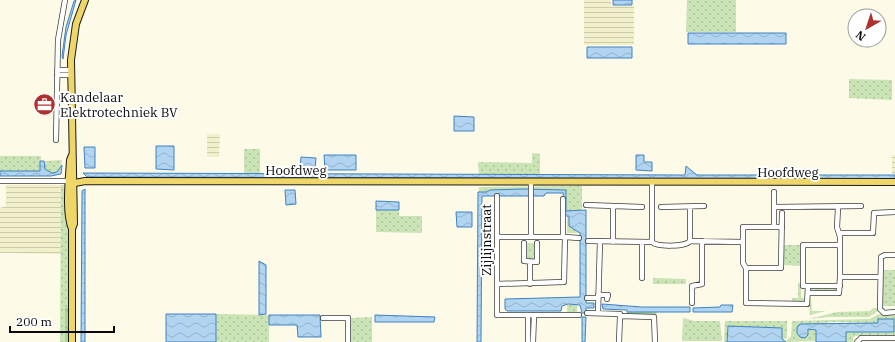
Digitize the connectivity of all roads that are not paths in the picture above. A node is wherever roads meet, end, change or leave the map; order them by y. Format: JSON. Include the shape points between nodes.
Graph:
{"nodes":[{"id":1,"x":65,"y":0,"type":"edge"},
{"id":2,"x":85,"y":0,"type":"edge"},
{"id":3,"x":89,"y":0,"type":"edge"},
{"id":4,"x":57,"y":72,"type":"junction"},
{"id":5,"x":72,"y":73,"type":"junction"},
{"id":6,"x":56,"y":140,"type":"dead end"},
{"id":7,"x":0,"y":181,"type":"edge"},
{"id":8,"x":73,"y":181,"type":"junction"},
{"id":9,"x":531,"y":182,"type":"junction"},
{"id":10,"x":895,"y":182,"type":"edge"},
{"id":11,"x":652,"y":183,"type":"junction"},
{"id":12,"x":873,"y":183,"type":"junction"},
{"id":13,"x":895,"y":185,"type":"edge"},
{"id":14,"x":774,"y":192,"type":"dead end"},
{"id":15,"x":497,"y":196,"type":"dead end"},
{"id":16,"x":563,"y":199,"type":"dead end"},
{"id":17,"x":586,"y":205,"type":"dead end"},
{"id":18,"x":704,"y":206,"type":"dead end"},
{"id":19,"x":861,"y":206,"type":"dead end"},
{"id":20,"x":614,"y":207,"type":"junction"},
{"id":21,"x":642,"y":207,"type":"dead end"},
{"id":22,"x":661,"y":207,"type":"dead end"},
{"id":23,"x":690,"y":207,"type":"junction"},
{"id":24,"x":774,"y":207,"type":"junction"},
{"id":25,"x":838,"y":208,"type":"junction"},
{"id":26,"x":895,"y":212,"type":"edge"},
{"id":27,"x":782,"y":213,"type":"dead end"},
{"id":28,"x":774,"y":227,"type":"junction"},
{"id":29,"x":782,"y":227,"type":"junction"},
{"id":30,"x":839,"y":233,"type":"junction"},
{"id":31,"x":497,"y":237,"type":"junction"},
{"id":32,"x":531,"y":237,"type":"junction"},
{"id":33,"x":564,"y":237,"type":"junction"},
{"id":34,"x":579,"y":238,"type":"dead end"},
{"id":35,"x":588,"y":241,"type":"dead end"},
{"id":36,"x":600,"y":241,"type":"junction"},
{"id":37,"x":690,"y":241,"type":"junction"},
{"id":38,"x":702,"y":241,"type":"junction"},
{"id":39,"x":613,"y":242,"type":"junction"},
{"id":40,"x":642,"y":242,"type":"junction"},
{"id":41,"x":652,"y":242,"type":"junction"},
{"id":42,"x":743,"y":242,"type":"junction"},
{"id":43,"x":524,"y":243,"type":"dead end"},
{"id":44,"x":538,"y":243,"type":"dead end"},
{"id":45,"x":840,"y":245,"type":"junction"},
{"id":46,"x":895,"y":255,"type":"edge"},
{"id":47,"x":530,"y":262,"type":"junction"},
{"id":48,"x":746,"y":268,"type":"junction"},
{"id":49,"x":840,"y":277,"type":"junction"},
{"id":50,"x":880,"y":277,"type":"junction"},
{"id":51,"x":642,"y":278,"type":"dead end"},
{"id":52,"x":497,"y":284,"type":"junction"},
{"id":53,"x":530,"y":284,"type":"junction"},
{"id":54,"x":808,"y":286,"type":"junction"},
{"id":55,"x":840,"y":286,"type":"junction"},
{"id":56,"x":808,"y":293,"type":"junction"},
{"id":57,"x":598,"y":296,"type":"junction"},
{"id":58,"x":587,"y":298,"type":"dead end"},
{"id":59,"x":608,"y":299,"type":"dead end"},
{"id":60,"x":692,"y":303,"type":"dead end"},
{"id":61,"x":895,"y":312,"type":"edge"},
{"id":62,"x":587,"y":313,"type":"dead end"},
{"id":63,"x":598,"y":313,"type":"junction"},
{"id":64,"x":528,"y":315,"type":"junction"},
{"id":65,"x":534,"y":315,"type":"junction"},
{"id":66,"x":579,"y":315,"type":"dead end"},
{"id":67,"x":620,"y":316,"type":"junction"},
{"id":68,"x":323,"y":318,"type":"dead end"},
{"id":69,"x":895,"y":338,"type":"edge"},
{"id":70,"x":72,"y":342,"type":"edge"},
{"id":71,"x":348,"y":342,"type":"edge"},
{"id":72,"x":528,"y":342,"type":"edge"},
{"id":73,"x":533,"y":342,"type":"edge"},
{"id":74,"x":619,"y":342,"type":"edge"},
{"id":75,"x":655,"y":342,"type":"edge"},
{"id":76,"x":857,"y":342,"type":"edge"}],
"edges":[{"from":1,"to":4,"type":"street","via":[[58,40]]},
{"from":2,"to":5,"type":"main road","via":[[73,38]]},
{"from":3,"to":5,"type":"main road","via":[[78,31]]},
{"from":4,"to":5,"type":"street"},
{"from":4,"to":6,"type":"street"},
{"from":5,"to":8,"type":"main road","via":[[70,160]]},
{"from":7,"to":8,"type":"street","name":"Hoofdweg"},
{"from":8,"to":9,"type":"main road","name":"Hoofdweg"},
{"from":8,"to":70,"type":"main road","via":[[70,223]]},
{"from":9,"to":11,"type":"main road","name":"Hoofdweg"},
{"from":9,"to":32,"type":"street"},
{"from":10,"to":12,"type":"main road","name":"Hoofdweg"},
{"from":11,"to":12,"type":"main road","name":"Hoofdweg"},
{"from":11,"to":41,"type":"street"},
{"from":12,"to":13,"type":"main road","name":"Hoofdweg"},
{"from":14,"to":24,"type":"street"},
{"from":15,"to":31,"type":"street","name":"Zijlijnstraat"},
{"from":16,"to":33,"type":"street"},
{"from":17,"to":20,"type":"street"},
{"from":18,"to":23,"type":"street"},
{"from":19,"to":25,"type":"street"},
{"from":20,"to":21,"type":"street"},
{"from":20,"to":39,"type":"street"},
{"from":22,"to":23,"type":"street"},
{"from":23,"to":37,"type":"street"},
{"from":24,"to":25,"type":"street"},
{"from":24,"to":28,"type":"street"},
{"from":25,"to":30,"type":"street"},
{"from":26,"to":30,"type":"street","via":[[874,213],[873,234]]},
{"from":27,"to":29,"type":"street"},
{"from":28,"to":29,"type":"street"},
{"from":28,"to":42,"type":"street","via":[[743,227]]},
{"from":29,"to":48,"type":"street","via":[[781,268]]},
{"from":30,"to":45,"type":"street"},
{"from":31,"to":32,"type":"street"},
{"from":31,"to":52,"type":"street","name":"Zijlijnstraat"},
{"from":32,"to":33,"type":"street"},
{"from":33,"to":34,"type":"street"},
{"from":33,"to":53,"type":"street","via":[[564,282]]},
{"from":35,"to":36,"type":"street"},
{"from":36,"to":39,"type":"street"},
{"from":36,"to":57,"type":"street"},
{"from":37,"to":38,"type":"street"},
{"from":37,"to":41,"type":"street","via":[[684,245],[656,245]]},
{"from":38,"to":42,"type":"street"},
{"from":38,"to":60,"type":"street","via":[[702,284],[692,286]]},
{"from":39,"to":40,"type":"street"},
{"from":40,"to":41,"type":"street"},
{"from":40,"to":51,"type":"street"},
{"from":42,"to":48,"type":"street","via":[[743,263]]},
{"from":43,"to":47,"type":"street","via":[[524,261]]},
{"from":44,"to":47,"type":"street","via":[[537,262]]},
{"from":45,"to":49,"type":"street"},
{"from":45,"to":54,"type":"street","via":[[803,245],[803,286]]},
{"from":46,"to":50,"type":"street","via":[[881,257]]},
{"from":47,"to":53,"type":"street"},
{"from":48,"to":56,"type":"street","via":[[746,303],[807,304]]},
{"from":49,"to":50,"type":"street"},
{"from":49,"to":55,"type":"street"},
{"from":50,"to":61,"type":"street","via":[[880,309],[884,312]]},
{"from":52,"to":53,"type":"street"},
{"from":52,"to":64,"type":"street","name":"Zijlijnstraat","via":[[496,315]]},
{"from":54,"to":55,"type":"street"},
{"from":54,"to":56,"type":"street"},
{"from":55,"to":56,"type":"street","via":[[840,293]]},
{"from":57,"to":58,"type":"street"},
{"from":57,"to":59,"type":"street","via":[[608,295]]},
{"from":57,"to":63,"type":"street"},
{"from":62,"to":63,"type":"street"},
{"from":63,"to":67,"type":"street"},
{"from":64,"to":65,"type":"street"},
{"from":64,"to":72,"type":"street"},
{"from":65,"to":66,"type":"street"},
{"from":65,"to":73,"type":"street"},
{"from":67,"to":74,"type":"street"},
{"from":67,"to":75,"type":"street","via":[[654,317]]},
{"from":68,"to":71,"type":"street","via":[[348,318]]},
{"from":69,"to":76,"type":"street","via":[[861,338]]}]}
